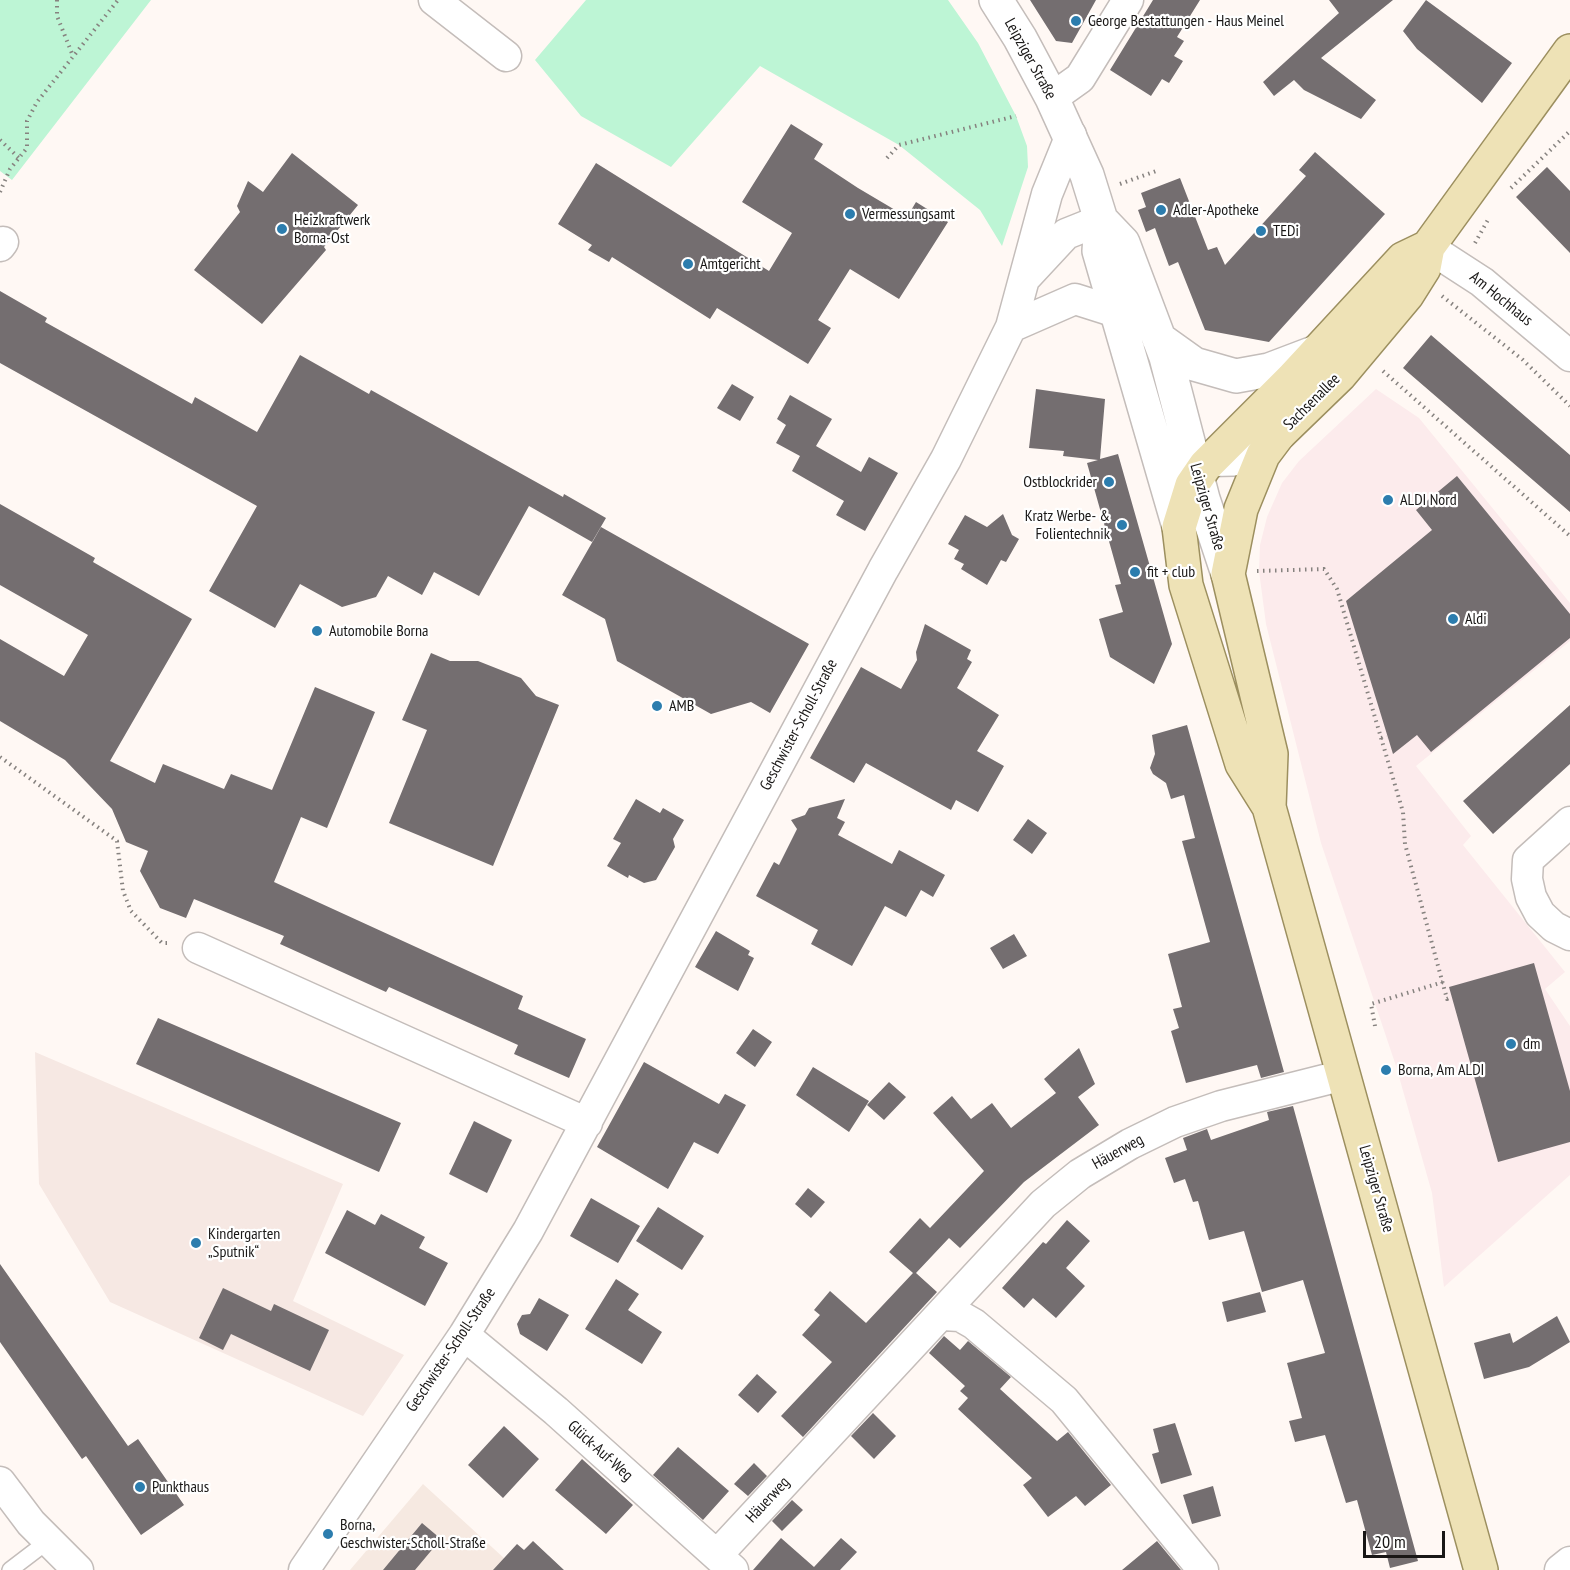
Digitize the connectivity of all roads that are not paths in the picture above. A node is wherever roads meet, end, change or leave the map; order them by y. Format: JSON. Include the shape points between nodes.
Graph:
{"nodes":[{"id":1,"x":434,"y":0,"type":"edge"},
{"id":2,"x":996,"y":0,"type":"edge"},
{"id":3,"x":1128,"y":0,"type":"edge"},
{"id":4,"x":1570,"y":51,"type":"edge"},
{"id":5,"x":506,"y":56,"type":"dead end"},
{"id":6,"x":1052,"y":98,"type":"junction"},
{"id":7,"x":1071,"y":135,"type":"junction"},
{"id":8,"x":1097,"y":207,"type":"junction"},
{"id":9,"x":1428,"y":246,"type":"junction"},
{"id":10,"x":1024,"y":279,"type":"junction"},
{"id":11,"x":1116,"y":312,"type":"junction"},
{"id":12,"x":1011,"y":327,"type":"junction"},
{"id":13,"x":1159,"y":339,"type":"junction"},
{"id":14,"x":1319,"y":351,"type":"junction"},
{"id":15,"x":1570,"y":356,"type":"edge"},
{"id":16,"x":1278,"y":435,"type":"junction"},
{"id":17,"x":1158,"y":449,"type":"junction"},
{"id":18,"x":1200,"y":466,"type":"junction"},
{"id":19,"x":1179,"y":527,"type":"junction"},
{"id":20,"x":1240,"y":572,"type":"junction"},
{"id":21,"x":1269,"y":807,"type":"junction"},
{"id":22,"x":1570,"y":822,"type":"edge"},
{"id":23,"x":1570,"y":935,"type":"edge"},
{"id":24,"x":198,"y":948,"type":"road end"},
{"id":25,"x":1344,"y":1075,"type":"junction"},
{"id":26,"x":587,"y":1123,"type":"junction"},
{"id":27,"x":943,"y":1315,"type":"junction"},
{"id":28,"x":464,"y":1335,"type":"junction"},
{"id":29,"x":0,"y":1482,"type":"edge"},
{"id":30,"x":48,"y":1541,"type":"junction"},
{"id":31,"x":1570,"y":1562,"type":"edge"},
{"id":32,"x":725,"y":1563,"type":"edge"},
{"id":33,"x":10,"y":1570,"type":"edge"},
{"id":34,"x":78,"y":1570,"type":"edge"},
{"id":35,"x":304,"y":1570,"type":"edge"},
{"id":36,"x":1203,"y":1570,"type":"edge"},
{"id":37,"x":1481,"y":1570,"type":"edge"},
{"id":38,"x":1560,"y":1570,"type":"edge"}],
"edges":[{"from":1,"to":5,"type":"street"},
{"from":2,"to":6,"type":"street","name":"Leipziger Straße"},
{"from":3,"to":6,"type":"street","via":[[1080,78]]},
{"from":4,"to":9,"type":"main road","name":"Sachsenallee"},
{"from":6,"to":7,"type":"street","name":"Leipziger Straße"},
{"from":7,"to":8,"type":"street","name":"Leipziger Straße"},
{"from":7,"to":10,"type":"street","name":"Geschwister-Scholl-Straße","via":[[1047,194]]},
{"from":8,"to":10,"type":"street","name":"Geschwister-Scholl-Straße"},
{"from":8,"to":11,"type":"street","name":"Leipziger Straße","via":[[1099,251]]},
{"from":8,"to":13,"type":"street","name":"Leipziger Straße","via":[[1123,243]]},
{"from":9,"to":14,"type":"main road","name":"Sachsenallee","via":[[1403,259]]},
{"from":9,"to":15,"type":"street","name":"Am Hochhaus","via":[[1462,268]]},
{"from":9,"to":16,"type":"main road","name":"Sachsenallee","via":[[1424,268],[1407,295],[1340,375]]},
{"from":10,"to":12,"type":"street","name":"Geschwister-Scholl-Straße"},
{"from":11,"to":12,"type":"street","via":[[1075,299]]},
{"from":11,"to":17,"type":"street","name":"Leipziger Straße"},
{"from":12,"to":26,"type":"street","name":"Geschwister-Scholl-Straße","via":[[946,459]]},
{"from":13,"to":14,"type":"street","via":[[1194,364],[1236,376],[1269,370]]},
{"from":13,"to":18,"type":"street","name":"Leipziger Straße"},
{"from":14,"to":18,"type":"main road","name":"Sachsenallee"},
{"from":16,"to":18,"type":"street","via":[[1249,454]]},
{"from":16,"to":20,"type":"main road","name":"Sachsenallee","via":[[1263,455],[1244,500]]},
{"from":17,"to":18,"type":"street"},
{"from":17,"to":19,"type":"street","name":"Leipziger Straße"},
{"from":18,"to":19,"type":"main road","name":"Sachsenallee"},
{"from":18,"to":20,"type":"street","name":"Leipziger Straße"},
{"from":19,"to":21,"type":"main road","name":"Leipziger Straße","via":[[1186,585],[1242,764]]},
{"from":20,"to":21,"type":"main road","name":"Leipziger Straße","via":[[1271,754]]},
{"from":21,"to":25,"type":"main road","name":"Leipziger Straße"},
{"from":22,"to":23,"type":"street","via":[[1528,860],[1527,879],[1540,914]]},
{"from":24,"to":26,"type":"street"},
{"from":25,"to":27,"type":"street","name":"Häuerweg","via":[[1221,1106],[1130,1144],[1080,1174],[1043,1204]]},
{"from":25,"to":37,"type":"main road","name":"Leipziger Straße"},
{"from":26,"to":28,"type":"street","name":"Geschwister-Scholl-Straße","via":[[528,1231]]},
{"from":27,"to":32,"type":"street","name":"Häuerweg"},
{"from":27,"to":36,"type":"street","via":[[960,1316],[974,1323],[1064,1400]]},
{"from":28,"to":32,"type":"street","name":"Glück-Auf-Weg","via":[[556,1411]]},
{"from":28,"to":35,"type":"street","name":"Geschwister-Scholl-Straße"},
{"from":29,"to":30,"type":"street"},
{"from":30,"to":33,"type":"lane"},
{"from":30,"to":34,"type":"street"},
{"from":31,"to":38,"type":"street"}]}
